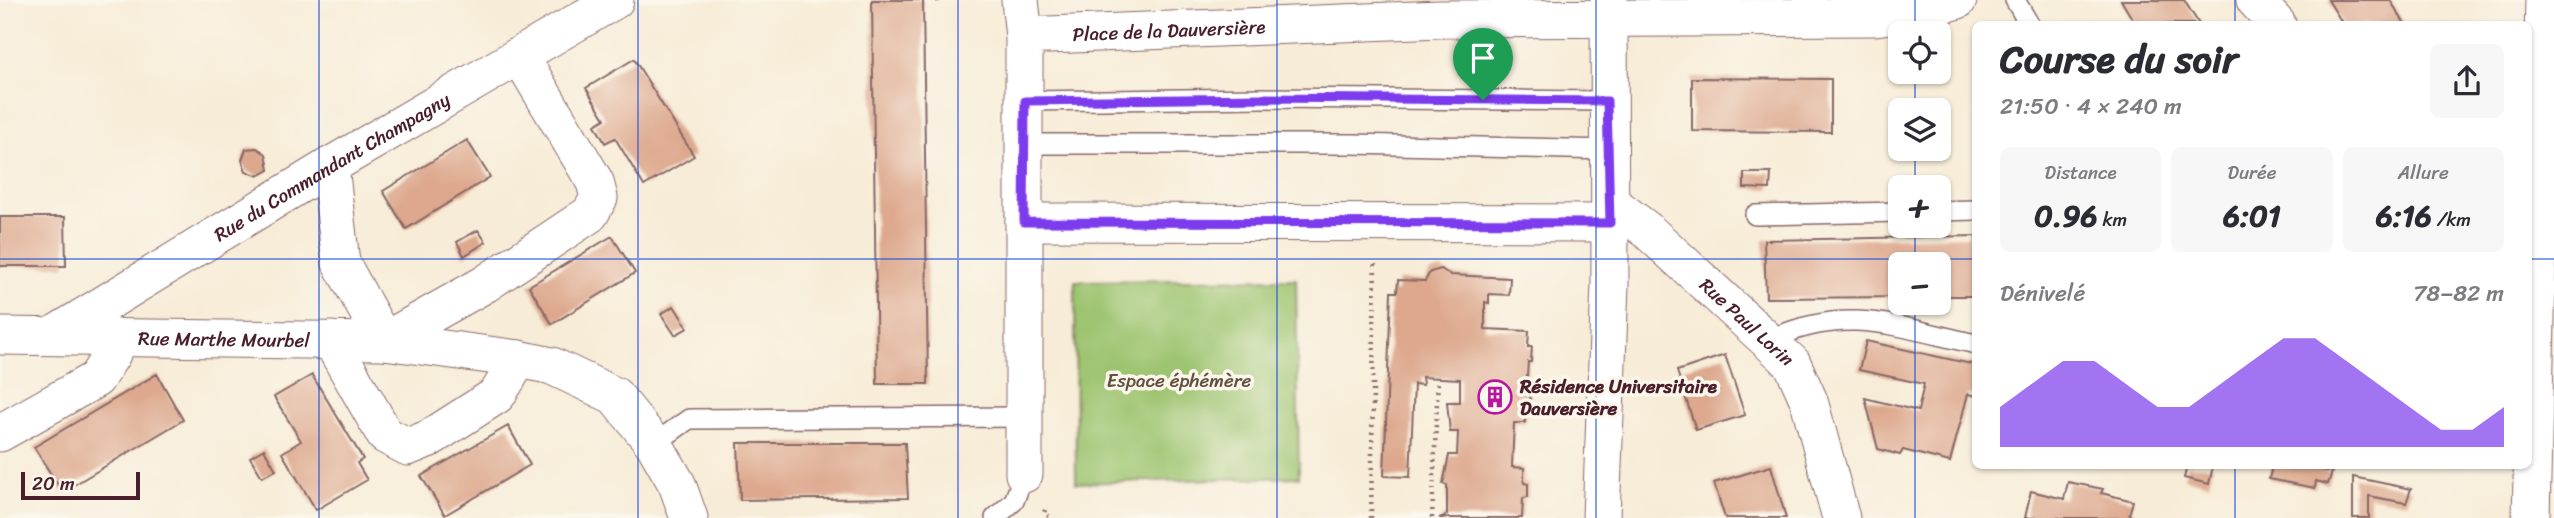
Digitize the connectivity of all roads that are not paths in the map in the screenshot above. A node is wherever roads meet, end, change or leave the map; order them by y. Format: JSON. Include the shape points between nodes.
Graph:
{"nodes":[{"id":1,"x":615,"y":0,"type":"edge"},
{"id":2,"x":1020,"y":0,"type":"edge"},
{"id":3,"x":1958,"y":0,"type":"edge"},
{"id":4,"x":2015,"y":0,"type":"edge"},
{"id":5,"x":2255,"y":0,"type":"edge"},
{"id":6,"x":2544,"y":0,"type":"edge"},
{"id":7,"x":1609,"y":8,"type":"edge"},
{"id":8,"x":1743,"y":8,"type":"edge"},
{"id":9,"x":1433,"y":9,"type":"edge"},
{"id":10,"x":2027,"y":21,"type":"edge"},
{"id":11,"x":2274,"y":21,"type":"edge"},
{"id":12,"x":1024,"y":36,"type":"junction"},
{"id":13,"x":520,"y":56,"type":"junction"},
{"id":14,"x":1025,"y":101,"type":"junction"},
{"id":15,"x":1607,"y":101,"type":"junction"},
{"id":16,"x":1024,"y":144,"type":"junction"},
{"id":17,"x":2540,"y":144,"type":"edge"},
{"id":18,"x":1609,"y":150,"type":"junction"},
{"id":19,"x":330,"y":166,"type":"junction"},
{"id":20,"x":1972,"y":210,"type":"edge"},
{"id":21,"x":1951,"y":211,"type":"edge"},
{"id":22,"x":1888,"y":212,"type":"edge"},
{"id":23,"x":1610,"y":213,"type":"junction"},
{"id":24,"x":1755,"y":215,"type":"dead end"},
{"id":25,"x":1024,"y":222,"type":"junction"},
{"id":26,"x":2533,"y":298,"type":"edge"},
{"id":27,"x":0,"y":336,"type":"edge"},
{"id":28,"x":52,"y":336,"type":"junction"},
{"id":29,"x":116,"y":337,"type":"junction"},
{"id":30,"x":331,"y":340,"type":"junction"},
{"id":31,"x":1769,"y":340,"type":"junction"},
{"id":32,"x":384,"y":341,"type":"junction"},
{"id":33,"x":1972,"y":343,"type":"edge"},
{"id":34,"x":519,"y":359,"type":"junction"},
{"id":35,"x":2532,"y":408,"type":"edge"},
{"id":36,"x":1027,"y":417,"type":"junction"},
{"id":37,"x":0,"y":433,"type":"edge"},
{"id":38,"x":654,"y":444,"type":"junction"},
{"id":39,"x":2531,"y":469,"type":"edge"},
{"id":40,"x":1024,"y":474,"type":"joint"},
{"id":41,"x":689,"y":518,"type":"edge"},
{"id":42,"x":995,"y":518,"type":"edge"},
{"id":43,"x":1601,"y":518,"type":"edge"},
{"id":44,"x":1841,"y":518,"type":"edge"},
{"id":45,"x":2531,"y":518,"type":"edge"}],
"edges":[{"from":1,"to":13,"type":"street","name":"Rue du Commandant Champagny"},
{"from":2,"to":12,"type":"street"},
{"from":3,"to":8,"type":"street","name":"Place de la Dauversière","via":[[1875,17]]},
{"from":4,"to":10,"type":"lane"},
{"from":5,"to":11,"type":"street"},
{"from":6,"to":17,"type":"street"},
{"from":7,"to":8,"type":"street","name":"Place de la Dauversière"},
{"from":7,"to":9,"type":"street","name":"Place de la Dauversière"},
{"from":7,"to":15,"type":"street"},
{"from":9,"to":12,"type":"street","name":"Place de la Dauversière"},
{"from":12,"to":14,"type":"street"},
{"from":13,"to":19,"type":"street","name":"Rue du Commandant Champagny"},
{"from":13,"to":32,"type":"street","via":[[595,182],[599,198],[590,214],[485,284]]},
{"from":14,"to":15,"type":"lane"},
{"from":14,"to":16,"type":"street"},
{"from":15,"to":18,"type":"street"},
{"from":16,"to":18,"type":"lane"},
{"from":16,"to":25,"type":"street"},
{"from":17,"to":26,"type":"street"},
{"from":18,"to":23,"type":"street"},
{"from":19,"to":28,"type":"street","name":"Rue du Commandant Champagny"},
{"from":19,"to":32,"type":"street","via":[[341,264]]},
{"from":20,"to":21,"type":"lane"},
{"from":22,"to":24,"type":"lane"},
{"from":23,"to":25,"type":"street"},
{"from":23,"to":31,"type":"street","name":"Rue Paul Lorin","via":[[1647,230]]},
{"from":23,"to":43,"type":"street"},
{"from":25,"to":36,"type":"street"},
{"from":26,"to":35,"type":"street"},
{"from":27,"to":28,"type":"street","name":"Rue Marthe Mourbel"},
{"from":28,"to":29,"type":"street","name":"Rue Marthe Mourbel"},
{"from":29,"to":30,"type":"street","name":"Rue Marthe Mourbel"},
{"from":29,"to":37,"type":"street","name":"Rue Marthe Mourbel","via":[[96,379]]},
{"from":30,"to":32,"type":"street","name":"Rue Marthe Mourbel"},
{"from":30,"to":34,"type":"street","name":"Rue Marthe Mourbel","via":[[385,435],[408,447],[497,395]]},
{"from":31,"to":33,"type":"lane","via":[[1831,320],[1868,320]]},
{"from":31,"to":44,"type":"street","name":"Rue Paul Lorin","via":[[1792,363],[1801,380]]},
{"from":32,"to":34,"type":"street","name":"Rue Marthe Mourbel"},
{"from":34,"to":38,"type":"street","name":"Rue Marthe Mourbel","via":[[552,366],[615,396]]},
{"from":36,"to":38,"type":"lane","via":[[689,419]]},
{"from":36,"to":40,"type":"street"},
{"from":38,"to":41,"type":"street","name":"Rue Marthe Mourbel","via":[[677,484]]},
{"from":39,"to":45,"type":"street"},
{"from":40,"to":42,"type":"lane","via":[[1014,501]]}]}
